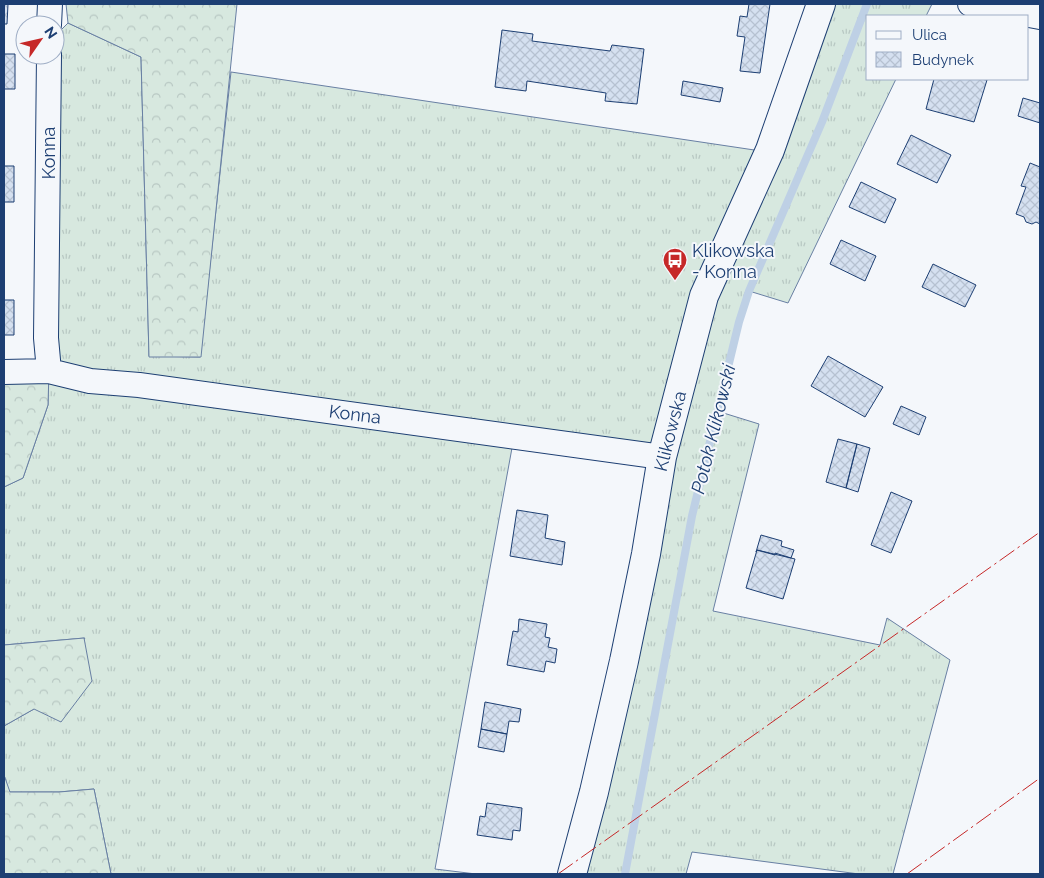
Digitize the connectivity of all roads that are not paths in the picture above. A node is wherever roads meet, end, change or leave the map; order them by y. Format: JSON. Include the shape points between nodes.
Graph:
{"nodes":[{"id":1,"x":821,"y":4,"type":"edge"},
{"id":2,"x":970,"y":4,"type":"edge"},
{"id":3,"x":1040,"y":17,"type":"edge"},
{"id":4,"x":48,"y":65,"type":"edge"},
{"id":5,"x":48,"y":371,"type":"junction"},
{"id":6,"x":4,"y":372,"type":"edge"},
{"id":7,"x":662,"y":457,"type":"junction"},
{"id":8,"x":572,"y":874,"type":"edge"}],
"edges":[{"from":1,"to":7,"type":"street","name":"Klikowska","via":[[770,150],[704,296]]},
{"from":2,"to":3,"type":"street"},
{"from":4,"to":5,"type":"street","name":"Konna"},
{"from":5,"to":6,"type":"street","name":"Konna"},
{"from":5,"to":7,"type":"street","name":"Konna","via":[[90,381]]},
{"from":7,"to":8,"type":"street","name":"Klikowska","via":[[624,661]]}]}
